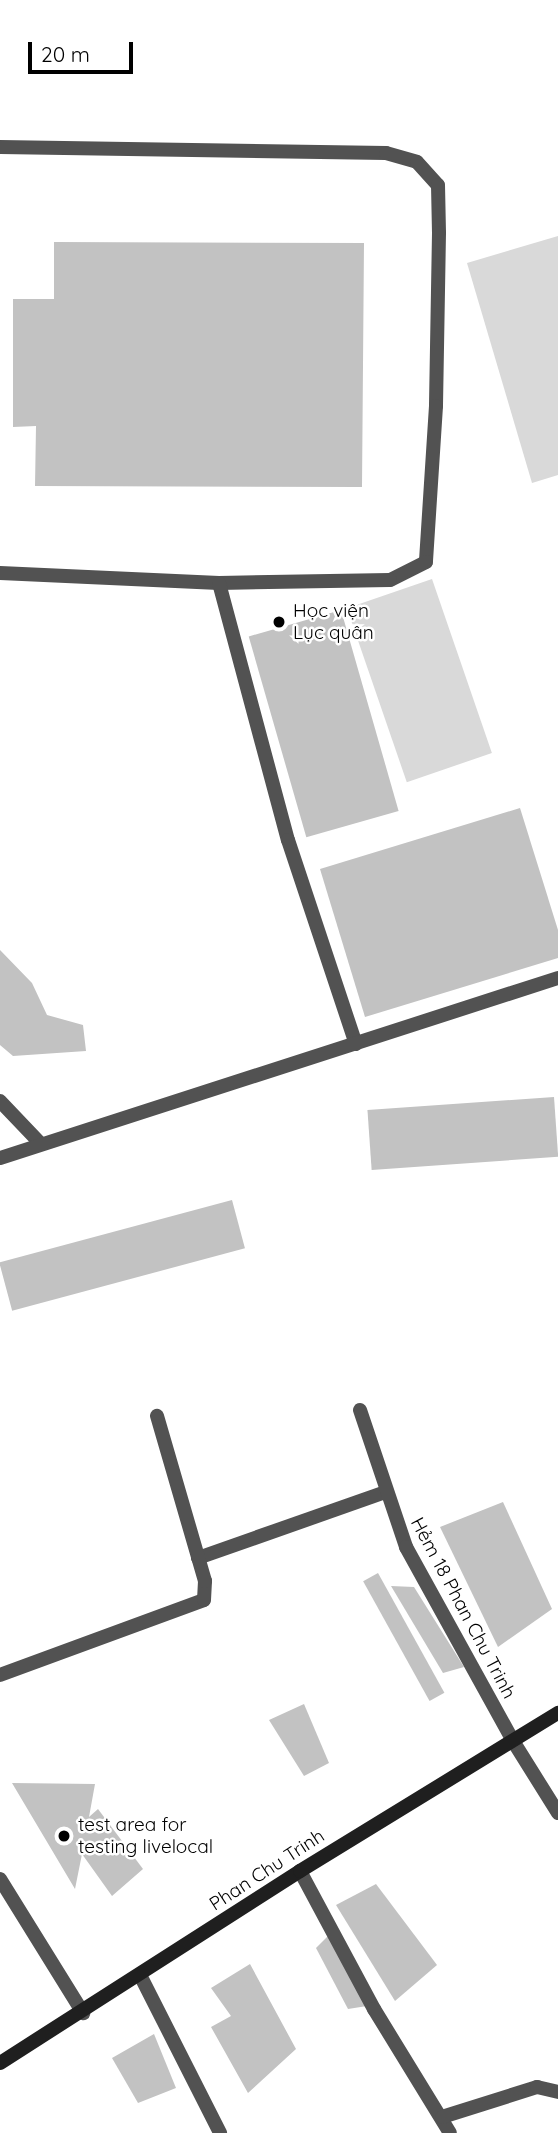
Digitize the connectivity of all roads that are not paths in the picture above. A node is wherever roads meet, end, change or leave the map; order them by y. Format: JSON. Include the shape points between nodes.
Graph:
{"nodes":[{"id":1,"x":0,"y":147,"type":"edge"},
{"id":2,"x":0,"y":573,"type":"edge"},
{"id":3,"x":219,"y":583,"type":"junction"},
{"id":4,"x":558,"y":978,"type":"edge"},
{"id":5,"x":356,"y":1044,"type":"junction"},
{"id":6,"x":0,"y":1101,"type":"edge"},
{"id":7,"x":41,"y":1144,"type":"junction"},
{"id":8,"x":0,"y":1158,"type":"edge"},
{"id":9,"x":360,"y":1410,"type":"dead end"},
{"id":10,"x":157,"y":1416,"type":"dead end"},
{"id":11,"x":385,"y":1492,"type":"junction"},
{"id":12,"x":198,"y":1558,"type":"junction"},
{"id":13,"x":0,"y":1675,"type":"edge"},
{"id":14,"x":558,"y":1713,"type":"edge"},
{"id":15,"x":513,"y":1741,"type":"junction"},
{"id":16,"x":558,"y":1813,"type":"edge"},
{"id":17,"x":300,"y":1871,"type":"junction"},
{"id":18,"x":0,"y":1879,"type":"edge"},
{"id":19,"x":140,"y":1975,"type":"junction"},
{"id":20,"x":83,"y":2013,"type":"junction"},
{"id":21,"x":0,"y":2063,"type":"edge"},
{"id":22,"x":558,"y":2092,"type":"edge"},
{"id":23,"x":442,"y":2118,"type":"junction"},
{"id":24,"x":220,"y":2133,"type":"edge"},
{"id":25,"x":450,"y":2133,"type":"edge"}],
"edges":[{"from":1,"to":3,"type":"street","via":[[386,153],[417,162],[438,185],[436,406],[426,562],[390,580]]},
{"from":2,"to":3,"type":"street"},
{"from":3,"to":5,"type":"street","via":[[288,840]]},
{"from":4,"to":5,"type":"street"},
{"from":5,"to":7,"type":"street"},
{"from":6,"to":7,"type":"street"},
{"from":7,"to":8,"type":"street"},
{"from":9,"to":11,"type":"street","name":"Hẻm 18 Phan Chu Trinh"},
{"from":10,"to":12,"type":"street"},
{"from":11,"to":12,"type":"street"},
{"from":11,"to":15,"type":"street","name":"Hẻm 18 Phan Chu Trinh","via":[[406,1547]]},
{"from":12,"to":13,"type":"street","via":[[205,1581],[199,1604]]},
{"from":14,"to":15,"type":"main road","name":"Phan Chu Trinh"},
{"from":15,"to":16,"type":"street","name":"Hẻm 18 Phan Chu Trinh"},
{"from":15,"to":17,"type":"main road","name":"Phan Chu Trinh"},
{"from":17,"to":19,"type":"main road","name":"Phan Chu Trinh"},
{"from":17,"to":23,"type":"street","via":[[374,2009]]},
{"from":18,"to":20,"type":"street"},
{"from":19,"to":20,"type":"main road","name":"Phan Chu Trinh"},
{"from":19,"to":24,"type":"street"},
{"from":20,"to":21,"type":"main road","name":"Phan Chu Trinh"},
{"from":22,"to":23,"type":"street","via":[[537,2087]]},
{"from":23,"to":25,"type":"street"}]}
